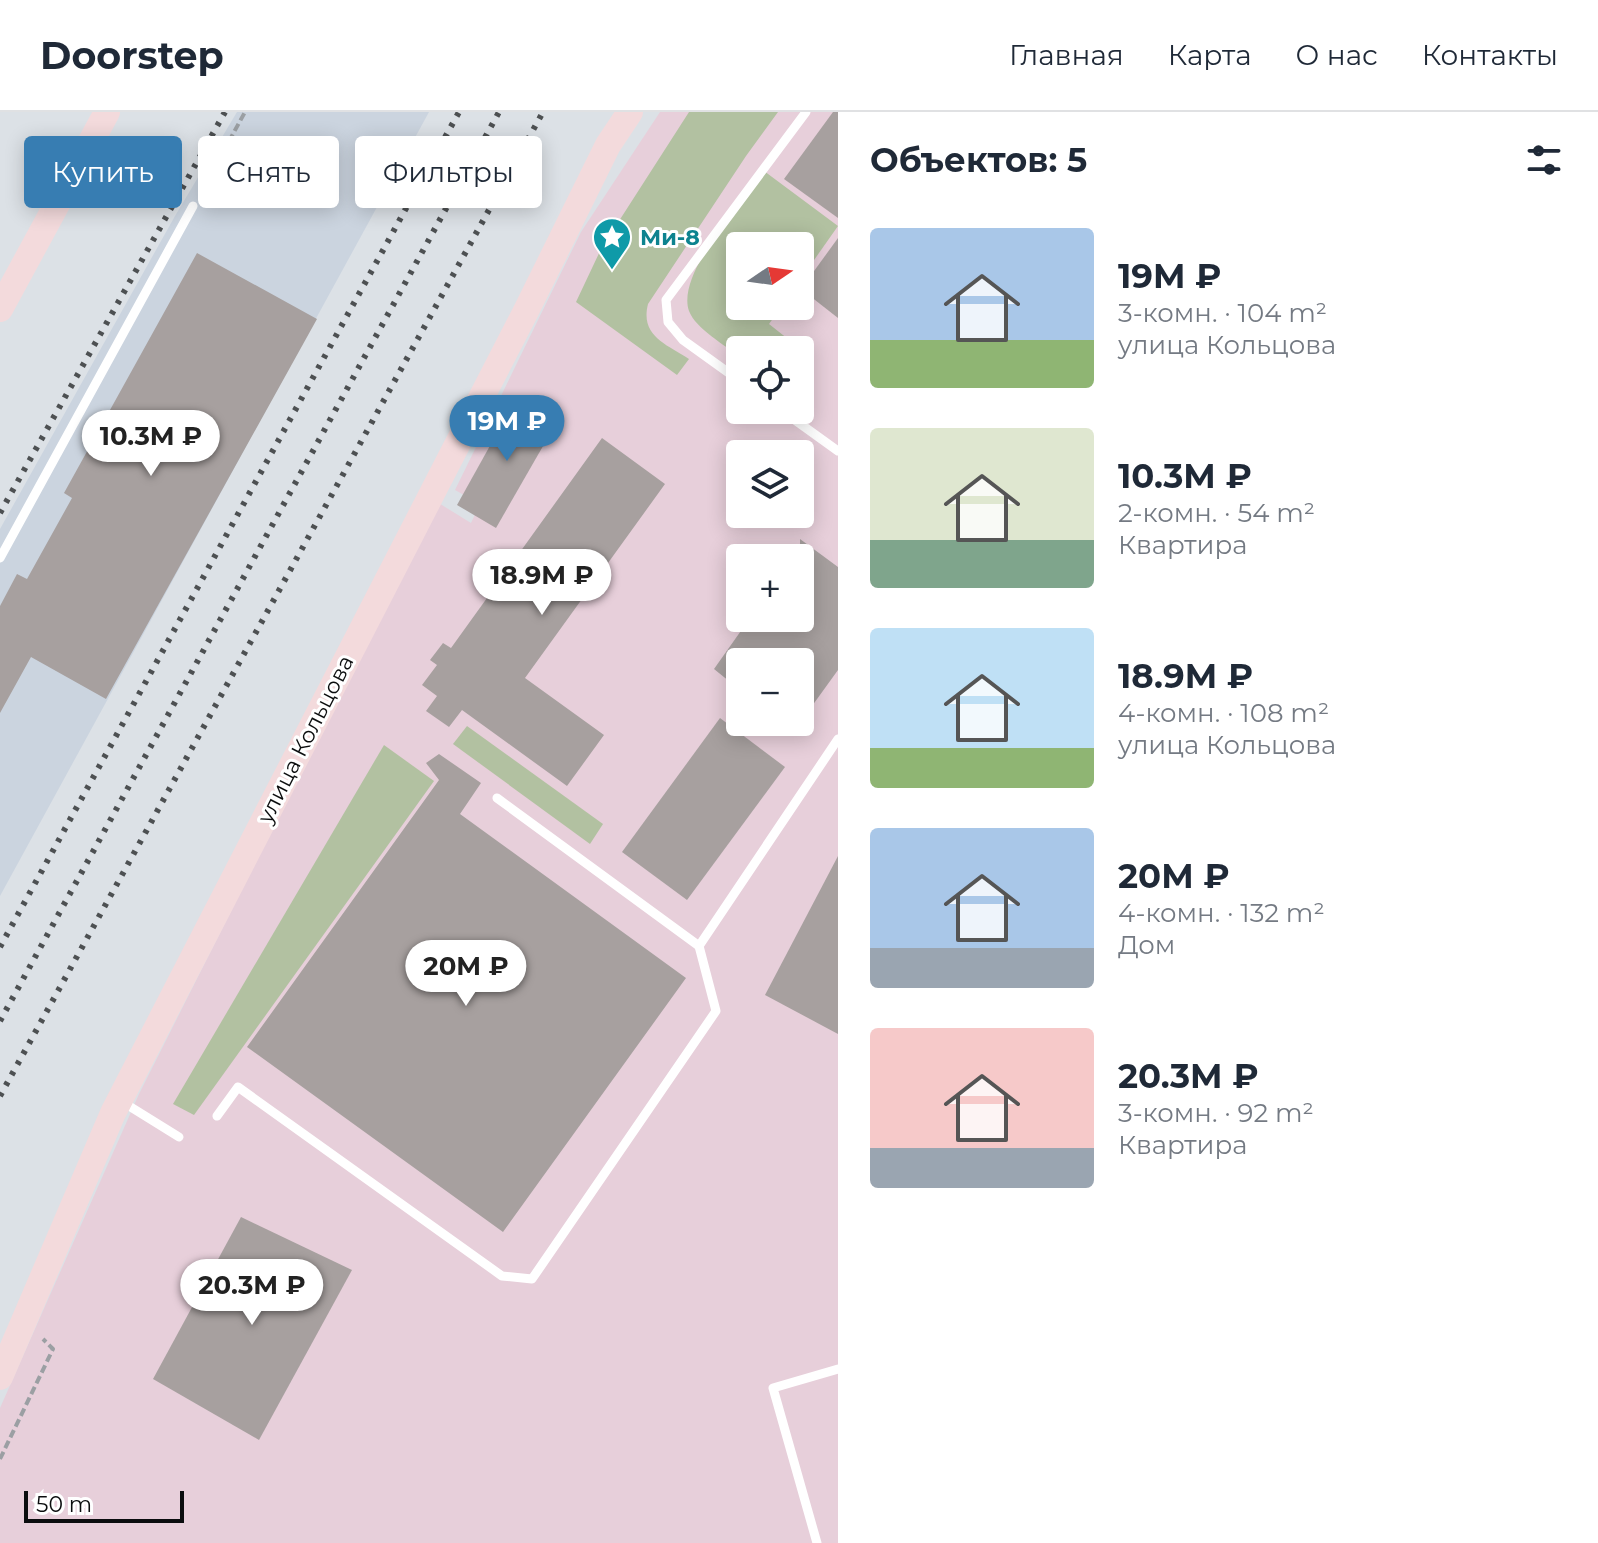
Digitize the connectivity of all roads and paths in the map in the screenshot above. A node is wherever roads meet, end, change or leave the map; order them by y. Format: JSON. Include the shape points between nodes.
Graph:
{"nodes":[{"id":1,"x":107,"y":112,"type":"edge"},
{"id":2,"x":245,"y":112,"type":"edge"},
{"id":3,"x":630,"y":112,"type":"edge"},
{"id":4,"x":806,"y":112,"type":"edge"},
{"id":5,"x":193,"y":206,"type":"joint"},
{"id":6,"x":0,"y":309,"type":"edge"},
{"id":7,"x":726,"y":371,"type":"edge"},
{"id":8,"x":800,"y":424,"type":"edge"},
{"id":9,"x":838,"y":451,"type":"edge"},
{"id":10,"x":0,"y":558,"type":"edge"},
{"id":11,"x":838,"y":739,"type":"edge"},
{"id":12,"x":497,"y":798,"type":"dead end"},
{"id":13,"x":699,"y":946,"type":"junction"},
{"id":14,"x":119,"y":1100,"type":"junction"},
{"id":15,"x":217,"y":1116,"type":"dead end"},
{"id":16,"x":179,"y":1137,"type":"dead end"},
{"id":17,"x":838,"y":1369,"type":"edge"},
{"id":18,"x":0,"y":1377,"type":"edge"},
{"id":19,"x":817,"y":1543,"type":"edge"}],
"edges":[{"from":1,"to":6,"type":"street"},
{"from":2,"to":5,"type":"path"},
{"from":3,"to":14,"type":"street","name":"улица Кольцова","via":[[608,145]]},
{"from":4,"to":7,"type":"lane","via":[[666,300],[668,322],[683,340]]},
{"from":5,"to":10,"type":"lane"},
{"from":8,"to":9,"type":"lane"},
{"from":11,"to":13,"type":"lane"},
{"from":12,"to":13,"type":"lane"},
{"from":13,"to":15,"type":"lane","via":[[716,1011],[532,1279],[502,1276],[238,1087]]},
{"from":14,"to":16,"type":"lane"},
{"from":14,"to":18,"type":"street","name":"улица Кольцова"},
{"from":17,"to":19,"type":"lane","via":[[773,1388]]}]}
